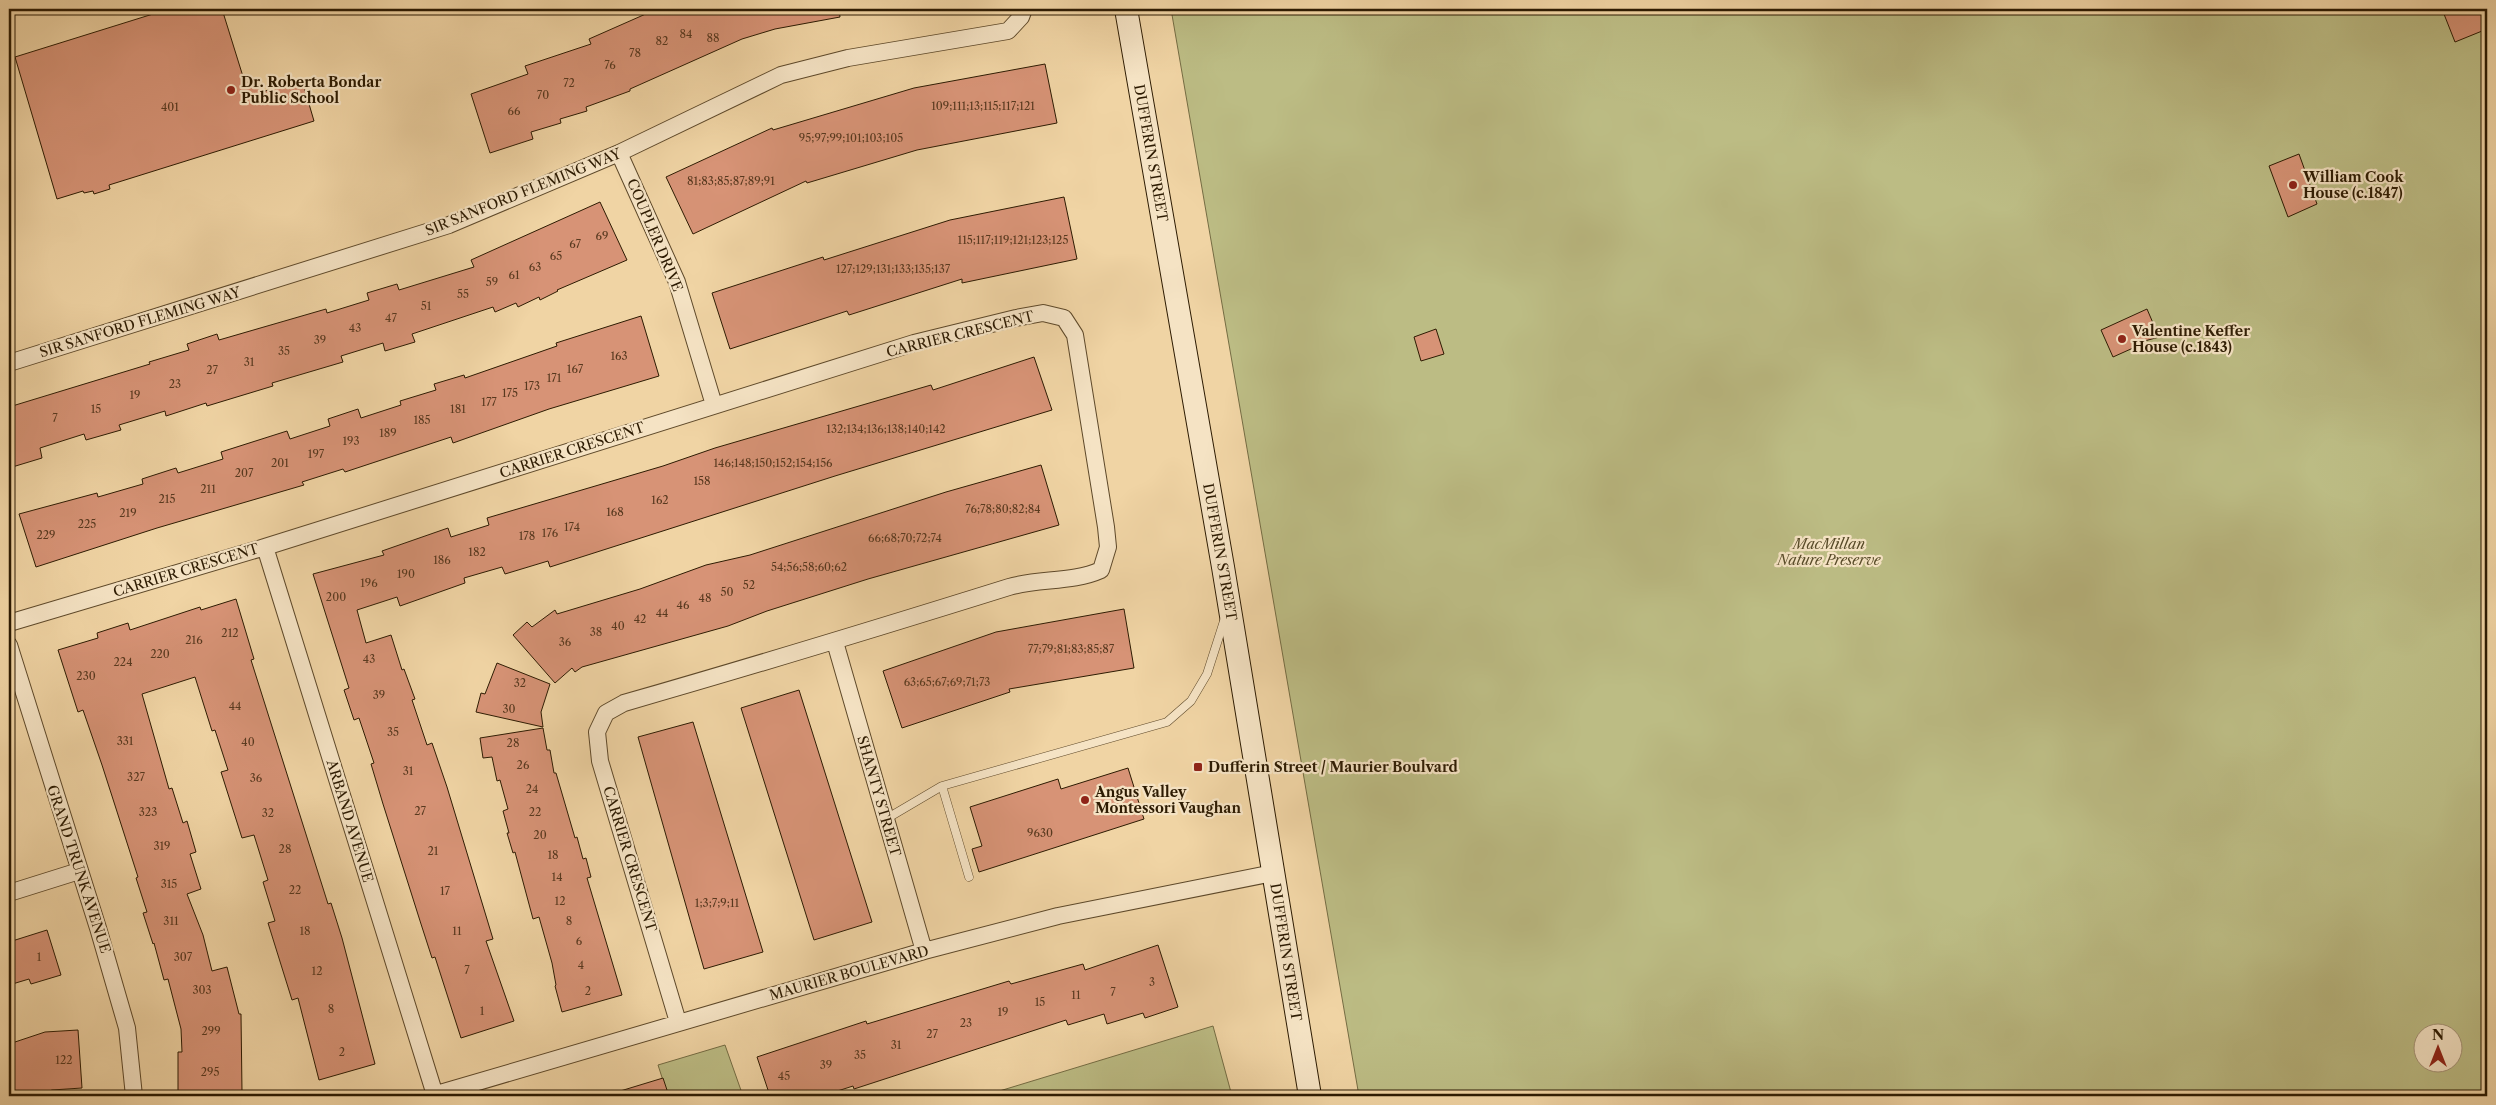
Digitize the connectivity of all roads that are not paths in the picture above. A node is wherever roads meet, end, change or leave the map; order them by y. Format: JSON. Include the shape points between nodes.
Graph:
{"nodes":[{"id":1,"x":1024,"y":9,"type":"edge"},
{"id":2,"x":1126,"y":9,"type":"edge"},
{"id":3,"x":619,"y":153,"type":"junction"},
{"id":4,"x":9,"y":363,"type":"edge"},
{"id":5,"x":714,"y":405,"type":"junction"},
{"id":6,"x":265,"y":547,"type":"junction"},
{"id":7,"x":1229,"y":604,"type":"junction"},
{"id":8,"x":9,"y":623,"type":"edge"},
{"id":9,"x":835,"y":642,"type":"junction"},
{"id":10,"x":9,"y":645,"type":"edge"},
{"id":11,"x":942,"y":786,"type":"junction"},
{"id":12,"x":886,"y":819,"type":"junction"},
{"id":13,"x":78,"y":871,"type":"junction"},
{"id":14,"x":1273,"y":873,"type":"junction"},
{"id":15,"x":969,"y":878,"type":"dead end"},
{"id":16,"x":9,"y":893,"type":"edge"},
{"id":17,"x":924,"y":951,"type":"junction"},
{"id":18,"x":678,"y":1022,"type":"junction"},
{"id":19,"x":134,"y":1096,"type":"edge"},
{"id":20,"x":432,"y":1096,"type":"edge"},
{"id":21,"x":1310,"y":1096,"type":"edge"}],
"edges":[{"from":1,"to":3,"type":"street","name":"SIR SANFORD FLEMING WAY","via":[[1008,31],[848,58],[782,75]]},
{"from":2,"to":7,"type":"main road","name":"DUFFERIN STREET"},
{"from":3,"to":4,"type":"street","name":"SIR SANFORD FLEMING WAY","via":[[449,224]]},
{"from":3,"to":5,"type":"street","name":"COUPLER DRIVE","via":[[677,282]]},
{"from":5,"to":6,"type":"street","name":"CARRIER CRESCENT"},
{"from":5,"to":9,"type":"street","name":"CARRIER CRESCENT","via":[[914,343],[1016,318],[1042,313],[1064,318],[1075,335],[1108,547],[1101,570],[1085,577],[1021,583]]},
{"from":6,"to":8,"type":"street","name":"CARRIER CRESCENT"},
{"from":6,"to":20,"type":"street","name":"ARBAND AVENUE"},
{"from":7,"to":11,"type":"lane","via":[[1207,674],[1191,701],[1167,722]]},
{"from":7,"to":14,"type":"main road","name":"DUFFERIN STREET"},
{"from":9,"to":12,"type":"street","name":"SHANTY STREET"},
{"from":9,"to":18,"type":"street","name":"CARRIER CRESCENT","via":[[624,703],[606,713],[598,732],[600,761]]},
{"from":10,"to":13,"type":"street","name":"GRAND TRUNK AVENUE"},
{"from":11,"to":12,"type":"lane"},
{"from":11,"to":15,"type":"lane"},
{"from":12,"to":17,"type":"street","name":"SHANTY STREET"},
{"from":13,"to":16,"type":"street"},
{"from":13,"to":19,"type":"street","name":"GRAND TRUNK AVENUE","via":[[127,1028]]},
{"from":14,"to":17,"type":"street","name":"MAURIER BOULEVARD","via":[[1058,916]]},
{"from":14,"to":21,"type":"main road","name":"DUFFERIN STREET"},
{"from":17,"to":18,"type":"street","name":"MAURIER BOULEVARD"},
{"from":18,"to":20,"type":"street","name":"MAURIER BOULEVARD"}]}
